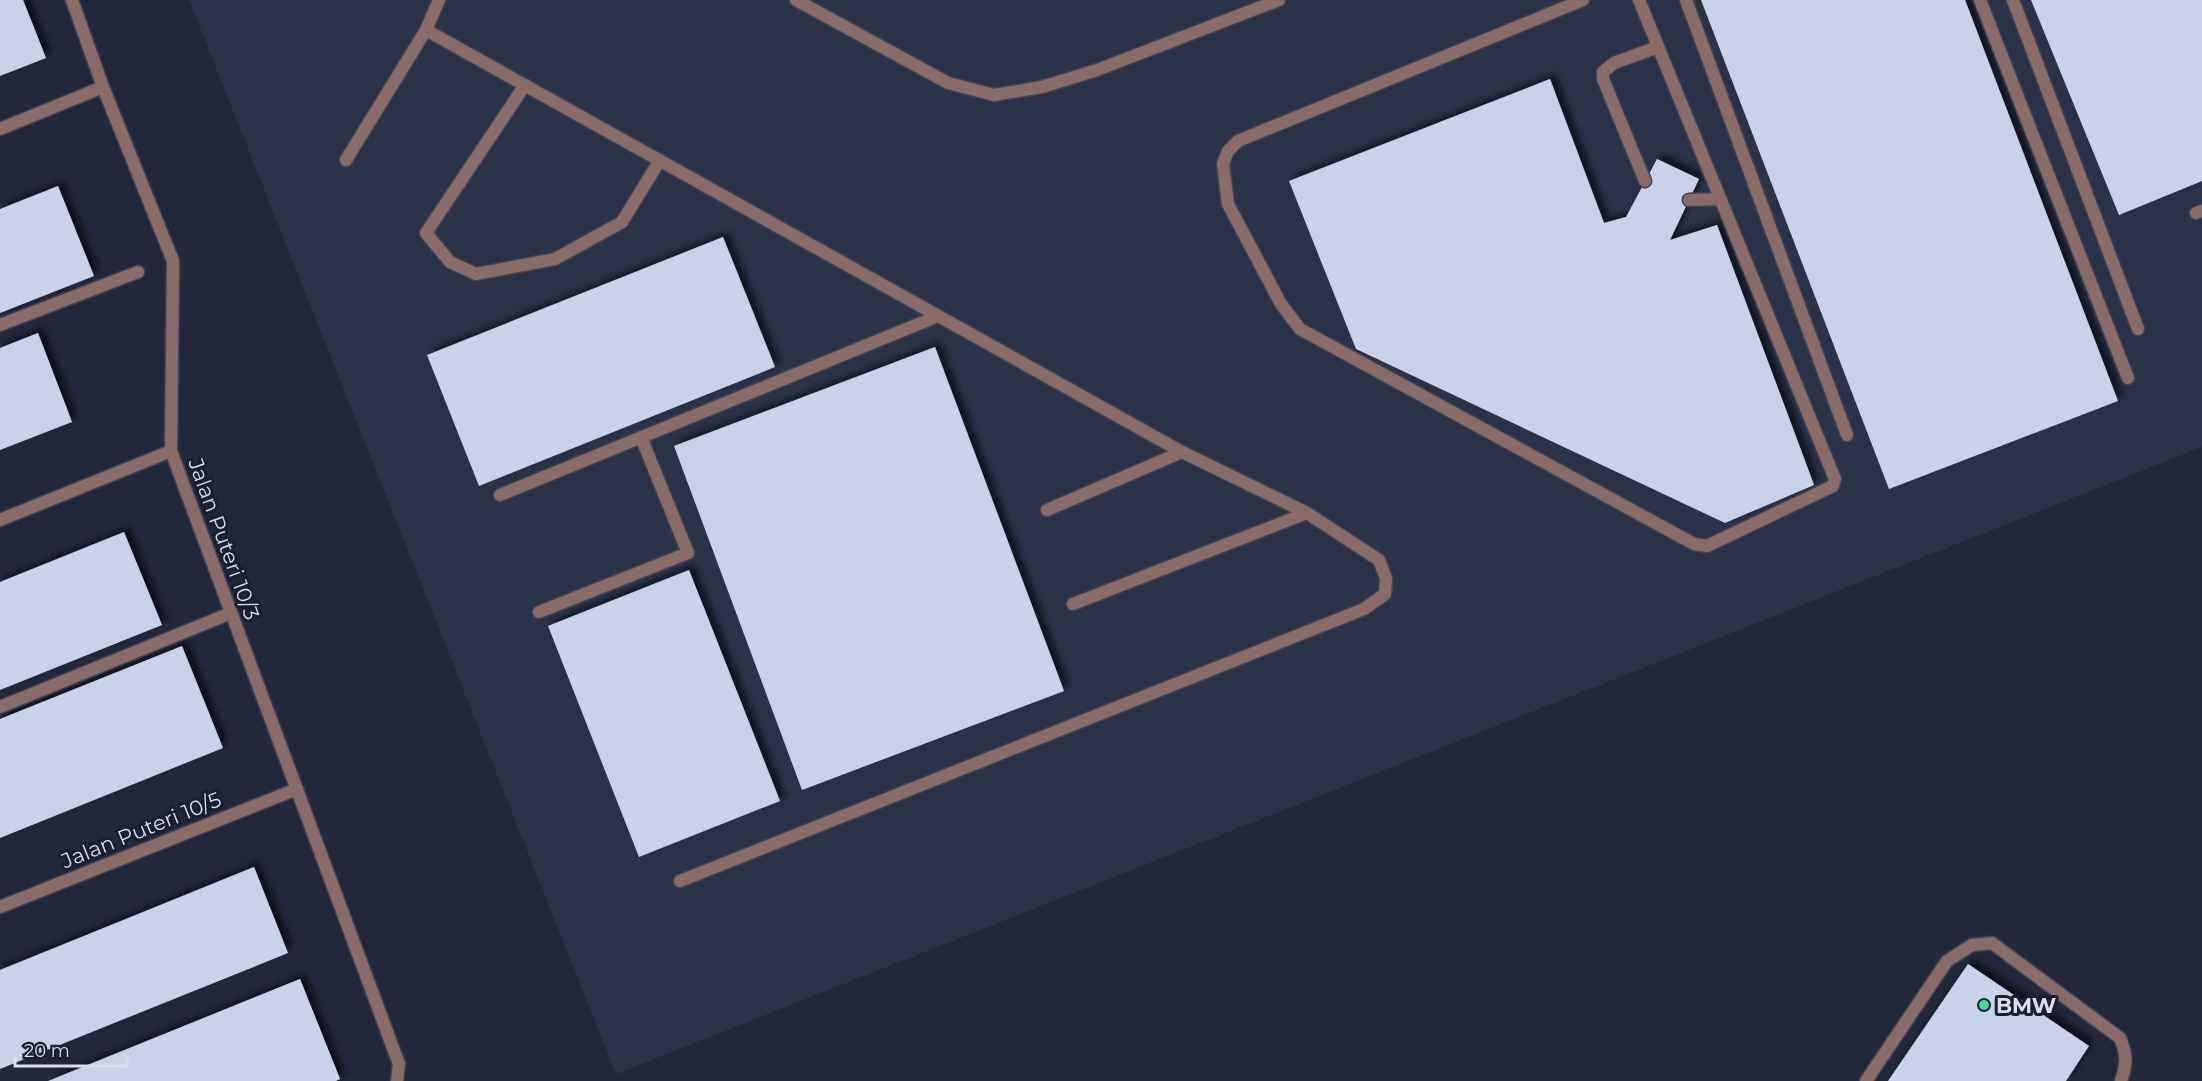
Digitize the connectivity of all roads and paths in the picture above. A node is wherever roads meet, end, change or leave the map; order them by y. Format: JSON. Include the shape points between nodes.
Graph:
{"nodes":[{"id":1,"x":72,"y":0,"type":"edge"},
{"id":2,"x":439,"y":0,"type":"edge"},
{"id":3,"x":796,"y":0,"type":"edge"},
{"id":4,"x":1279,"y":0,"type":"edge"},
{"id":5,"x":1583,"y":0,"type":"edge"},
{"id":6,"x":1639,"y":0,"type":"edge"},
{"id":7,"x":1686,"y":0,"type":"edge"},
{"id":8,"x":1980,"y":0,"type":"edge"},
{"id":9,"x":2013,"y":0,"type":"edge"},
{"id":10,"x":426,"y":30,"type":"junction"},
{"id":11,"x":1658,"y":47,"type":"junction"},
{"id":12,"x":525,"y":85,"type":"junction"},
{"id":13,"x":103,"y":87,"type":"junction"},
{"id":14,"x":0,"y":129,"type":"edge"},
{"id":15,"x":346,"y":159,"type":"dead end"},
{"id":16,"x":660,"y":160,"type":"junction"},
{"id":17,"x":1645,"y":181,"type":"dead end"},
{"id":18,"x":1720,"y":199,"type":"junction"},
{"id":19,"x":1689,"y":200,"type":"dead end"},
{"id":20,"x":138,"y":272,"type":"dead end"},
{"id":21,"x":938,"y":316,"type":"junction"},
{"id":22,"x":0,"y":326,"type":"edge"},
{"id":23,"x":2138,"y":329,"type":"dead end"},
{"id":24,"x":2128,"y":378,"type":"dead end"},
{"id":25,"x":1846,"y":435,"type":"dead end"},
{"id":26,"x":641,"y":437,"type":"junction"},
{"id":27,"x":171,"y":451,"type":"junction"},
{"id":28,"x":1182,"y":452,"type":"junction"},
{"id":29,"x":500,"y":495,"type":"dead end"},
{"id":30,"x":1047,"y":510,"type":"dead end"},
{"id":31,"x":1307,"y":513,"type":"junction"},
{"id":32,"x":0,"y":520,"type":"edge"},
{"id":33,"x":1072,"y":604,"type":"dead end"},
{"id":34,"x":539,"y":612,"type":"dead end"},
{"id":35,"x":231,"y":613,"type":"junction"},
{"id":36,"x":0,"y":706,"type":"edge"},
{"id":37,"x":297,"y":789,"type":"junction"},
{"id":38,"x":680,"y":881,"type":"dead end"},
{"id":39,"x":0,"y":907,"type":"edge"},
{"id":40,"x":397,"y":1081,"type":"edge"},
{"id":41,"x":1866,"y":1081,"type":"edge"},
{"id":42,"x":2121,"y":1081,"type":"edge"}],
"edges":[{"from":1,"to":13,"type":"street","name":"Jalan Puteri 10/3"},
{"from":2,"to":10,"type":"street"},
{"from":3,"to":4,"type":"street","via":[[948,83],[994,95],[1042,87],[1097,70]]},
{"from":5,"to":18,"type":"street","via":[[1238,141],[1228,151],[1223,164],[1228,204],[1281,304],[1300,329],[1694,544],[1707,546],[1833,486],[1835,479]]},
{"from":6,"to":11,"type":"street"},
{"from":7,"to":25,"type":"street"},
{"from":8,"to":24,"type":"street"},
{"from":9,"to":23,"type":"street"},
{"from":10,"to":12,"type":"street"},
{"from":10,"to":15,"type":"street"},
{"from":11,"to":17,"type":"street","via":[[1614,63],[1603,72]]},
{"from":11,"to":18,"type":"street"},
{"from":12,"to":16,"type":"street"},
{"from":12,"to":16,"type":"street","via":[[426,233],[450,262],[476,274],[555,259],[622,222]]},
{"from":13,"to":14,"type":"street"},
{"from":13,"to":27,"type":"street","name":"Jalan Puteri 10/3","via":[[173,261]]},
{"from":16,"to":21,"type":"street"},
{"from":18,"to":19,"type":"street"},
{"from":20,"to":22,"type":"street"},
{"from":21,"to":26,"type":"street"},
{"from":21,"to":28,"type":"street"},
{"from":26,"to":29,"type":"street"},
{"from":26,"to":34,"type":"street","via":[[688,553]]},
{"from":27,"to":32,"type":"street"},
{"from":27,"to":35,"type":"street","name":"Jalan Puteri 10/3"},
{"from":28,"to":30,"type":"street"},
{"from":28,"to":31,"type":"street"},
{"from":31,"to":33,"type":"street"},
{"from":31,"to":38,"type":"street","via":[[1379,560],[1386,578],[1385,594],[1364,609]]},
{"from":35,"to":36,"type":"street"},
{"from":35,"to":37,"type":"street","name":"Jalan Puteri 10/3"},
{"from":37,"to":39,"type":"street","name":"Jalan Puteri 10/5"},
{"from":37,"to":40,"type":"street","name":"Jalan Puteri 10/3","via":[[399,1064]]},
{"from":41,"to":42,"type":"street","via":[[1947,961],[1972,945],[1992,943],[2120,1038],[2127,1064]]}]}
